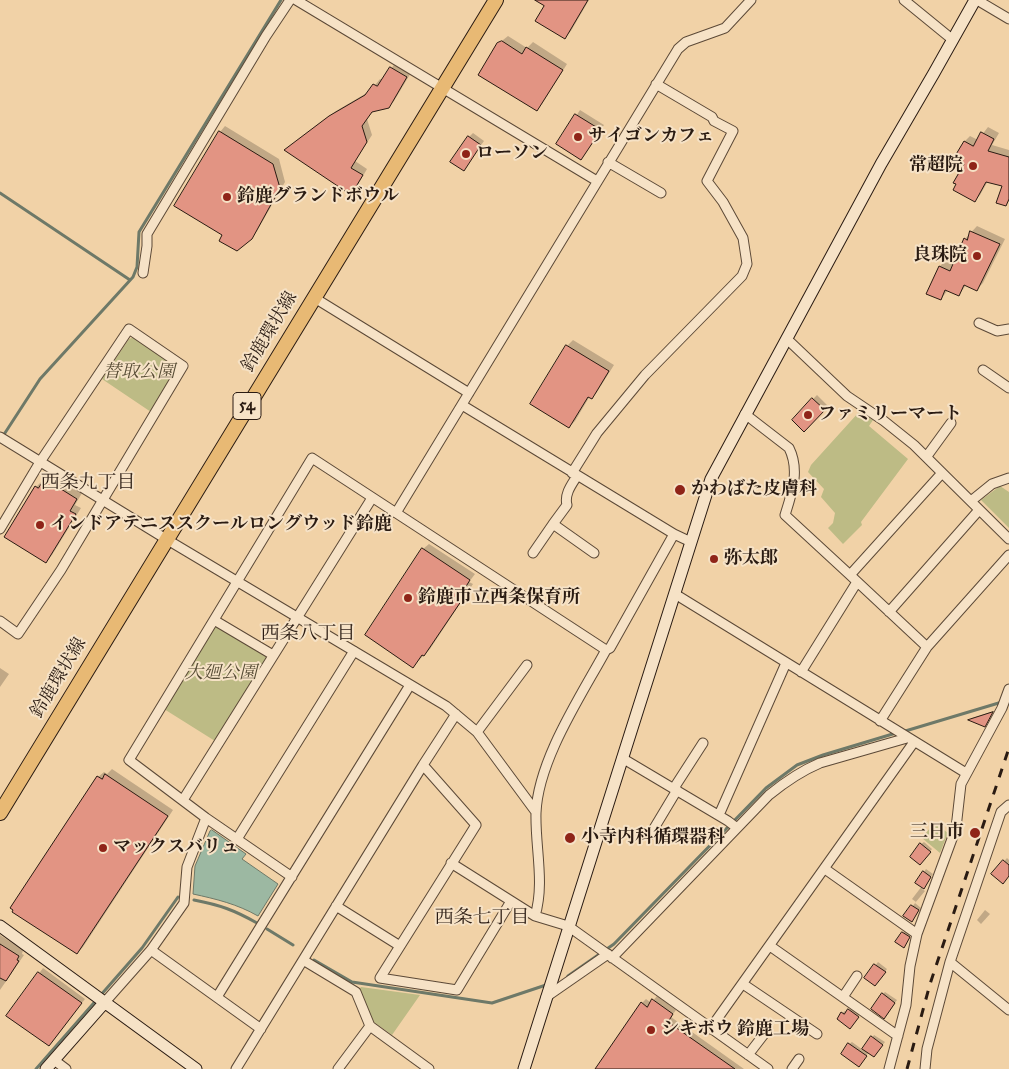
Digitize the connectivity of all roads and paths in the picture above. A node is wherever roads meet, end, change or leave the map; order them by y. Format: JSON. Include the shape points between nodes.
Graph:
{"nodes":[{"id":1,"x":290,"y":0,"type":"edge"},
{"id":2,"x":296,"y":0,"type":"edge"},
{"id":3,"x":496,"y":0,"type":"edge"},
{"id":4,"x":751,"y":0,"type":"edge"},
{"id":5,"x":904,"y":0,"type":"edge"},
{"id":6,"x":976,"y":0,"type":"edge"},
{"id":7,"x":1009,"y":20,"type":"edge"},
{"id":8,"x":953,"y":40,"type":"junction"},
{"id":9,"x":656,"y":84,"type":"junction"},
{"id":10,"x":442,"y":88,"type":"junction"},
{"id":11,"x":608,"y":162,"type":"junction"},
{"id":12,"x":597,"y":181,"type":"junction"},
{"id":13,"x":661,"y":193,"type":"dead end"},
{"id":14,"x":143,"y":273,"type":"dead end"},
{"id":15,"x":313,"y":298,"type":"junction"},
{"id":16,"x":979,"y":323,"type":"dead end"},
{"id":17,"x":1009,"y":329,"type":"edge"},
{"id":18,"x":787,"y":339,"type":"junction"},
{"id":19,"x":983,"y":370,"type":"dead end"},
{"id":20,"x":1009,"y":388,"type":"edge"},
{"id":21,"x":469,"y":393,"type":"junction"},
{"id":22,"x":462,"y":405,"type":"junction"},
{"id":23,"x":745,"y":414,"type":"junction"},
{"id":24,"x":950,"y":423,"type":"dead end"},
{"id":25,"x":4,"y":439,"type":"edge"},
{"id":26,"x":927,"y":456,"type":"junction"},
{"id":27,"x":40,"y":462,"type":"junction"},
{"id":28,"x":942,"y":473,"type":"junction"},
{"id":29,"x":574,"y":474,"type":"junction"},
{"id":30,"x":1009,"y":478,"type":"edge"},
{"id":31,"x":372,"y":498,"type":"junction"},
{"id":32,"x":102,"y":500,"type":"junction"},
{"id":33,"x":971,"y":501,"type":"junction"},
{"id":34,"x":980,"y":510,"type":"junction"},
{"id":35,"x":396,"y":513,"type":"junction"},
{"id":36,"x":553,"y":524,"type":"junction"},
{"id":37,"x":0,"y":529,"type":"edge"},
{"id":38,"x":674,"y":534,"type":"junction"},
{"id":39,"x":166,"y":539,"type":"junction"},
{"id":40,"x":1009,"y":539,"type":"edge"},
{"id":41,"x":691,"y":542,"type":"junction"},
{"id":42,"x":533,"y":553,"type":"dead end"},
{"id":43,"x":594,"y":553,"type":"dead end"},
{"id":44,"x":1009,"y":555,"type":"edge"},
{"id":45,"x":850,"y":575,"type":"junction"},
{"id":46,"x":238,"y":582,"type":"junction"},
{"id":47,"x":857,"y":582,"type":"junction"},
{"id":48,"x":675,"y":594,"type":"junction"},
{"id":49,"x":888,"y":612,"type":"junction"},
{"id":50,"x":298,"y":617,"type":"junction"},
{"id":51,"x":214,"y":620,"type":"junction"},
{"id":52,"x":0,"y":622,"type":"edge"},
{"id":53,"x":927,"y":647,"type":"junction"},
{"id":54,"x":606,"y":650,"type":"junction"},
{"id":55,"x":354,"y":651,"type":"junction"},
{"id":56,"x":274,"y":656,"type":"junction"},
{"id":57,"x":786,"y":663,"type":"junction"},
{"id":58,"x":527,"y":664,"type":"dead end"},
{"id":59,"x":802,"y":672,"type":"junction"},
{"id":60,"x":410,"y":685,"type":"junction"},
{"id":61,"x":1008,"y":691,"type":"edge"},
{"id":62,"x":456,"y":714,"type":"junction"},
{"id":63,"x":880,"y":721,"type":"junction"},
{"id":64,"x":476,"y":732,"type":"junction"},
{"id":65,"x":908,"y":739,"type":"junction"},
{"id":66,"x":703,"y":743,"type":"dead end"},
{"id":67,"x":622,"y":758,"type":"junction"},
{"id":68,"x":423,"y":765,"type":"junction"},
{"id":69,"x":966,"y":773,"type":"junction"},
{"id":70,"x":675,"y":789,"type":"junction"},
{"id":71,"x":183,"y":800,"type":"junction"},
{"id":72,"x":1009,"y":805,"type":"edge"},
{"id":73,"x":0,"y":812,"type":"edge"},
{"id":74,"x":536,"y":812,"type":"junction"},
{"id":75,"x":719,"y":815,"type":"junction"},
{"id":76,"x":206,"y":818,"type":"junction"},
{"id":77,"x":737,"y":828,"type":"junction"},
{"id":78,"x":650,"y":835,"type":"dead end"},
{"id":79,"x":237,"y":839,"type":"junction"},
{"id":80,"x":452,"y":863,"type":"junction"},
{"id":81,"x":824,"y":869,"type":"junction"},
{"id":82,"x":292,"y":877,"type":"junction"},
{"id":83,"x":511,"y":901,"type":"junction"},
{"id":84,"x":336,"y":906,"type":"junction"},
{"id":85,"x":535,"y":916,"type":"junction"},
{"id":86,"x":0,"y":926,"type":"edge"},
{"id":87,"x":568,"y":926,"type":"junction"},
{"id":88,"x":918,"y":934,"type":"junction"},
{"id":89,"x":400,"y":946,"type":"junction"},
{"id":90,"x":770,"y":946,"type":"junction"},
{"id":91,"x":151,"y":950,"type":"junction"},
{"id":92,"x":607,"y":954,"type":"junction"},
{"id":93,"x":303,"y":960,"type":"junction"},
{"id":94,"x":950,"y":962,"type":"junction"},
{"id":95,"x":857,"y":976,"type":"dead end"},
{"id":96,"x":743,"y":984,"type":"junction"},
{"id":97,"x":217,"y":997,"type":"junction"},
{"id":98,"x":546,"y":997,"type":"junction"},
{"id":99,"x":843,"y":997,"type":"junction"},
{"id":100,"x":105,"y":1002,"type":"junction"},
{"id":101,"x":1009,"y":1010,"type":"edge"},
{"id":102,"x":370,"y":1026,"type":"junction"},
{"id":103,"x":261,"y":1029,"type":"junction"},
{"id":104,"x":710,"y":1029,"type":"junction"},
{"id":105,"x":764,"y":1033,"type":"dead end"},
{"id":106,"x":817,"y":1034,"type":"dead end"},
{"id":107,"x":898,"y":1036,"type":"junction"},
{"id":108,"x":748,"y":1056,"type":"junction"},
{"id":109,"x":800,"y":1059,"type":"dead end"},
{"id":110,"x":50,"y":1064,"type":"edge"},
{"id":111,"x":66,"y":1069,"type":"edge"},
{"id":112,"x":196,"y":1069,"type":"edge"},
{"id":113,"x":236,"y":1069,"type":"edge"},
{"id":114,"x":338,"y":1069,"type":"edge"},
{"id":115,"x":430,"y":1069,"type":"edge"},
{"id":116,"x":524,"y":1069,"type":"edge"},
{"id":117,"x":768,"y":1069,"type":"edge"},
{"id":118,"x":792,"y":1069,"type":"edge"},
{"id":119,"x":889,"y":1069,"type":"edge"},
{"id":120,"x":925,"y":1069,"type":"edge"}],
"edges":[{"from":1,"to":14,"type":"street","via":[[147,234]]},
{"from":2,"to":10,"type":"street"},
{"from":3,"to":10,"type":"main road","name":"鈴鹿環状線","number":"54"},
{"from":4,"to":9,"type":"street","via":[[725,28],[686,42],[678,49]]},
{"from":5,"to":8,"type":"street"},
{"from":6,"to":7,"type":"street"},
{"from":6,"to":8,"type":"street"},
{"from":8,"to":18,"type":"street","via":[[881,164]]},
{"from":9,"to":11,"type":"street"},
{"from":9,"to":29,"type":"street","via":[[733,131],[707,180],[743,238],[746,264],[742,276],[645,375],[597,433]]},
{"from":10,"to":12,"type":"street"},
{"from":10,"to":15,"type":"main road","name":"鈴鹿環状線","number":"54"},
{"from":11,"to":12,"type":"street"},
{"from":11,"to":13,"type":"street"},
{"from":12,"to":21,"type":"street"},
{"from":15,"to":21,"type":"street"},
{"from":15,"to":39,"type":"main road","name":"鈴鹿環状線","number":"54"},
{"from":16,"to":17,"type":"street","via":[[997,330]]},
{"from":18,"to":23,"type":"street"},
{"from":18,"to":26,"type":"street","via":[[847,396]]},
{"from":19,"to":20,"type":"street"},
{"from":21,"to":22,"type":"street"},
{"from":22,"to":29,"type":"street"},
{"from":22,"to":35,"type":"street"},
{"from":23,"to":41,"type":"street","via":[[711,479]]},
{"from":23,"to":45,"type":"street","via":[[791,452],[794,479],[784,515]]},
{"from":24,"to":26,"type":"street"},
{"from":25,"to":27,"type":"street"},
{"from":26,"to":28,"type":"street"},
{"from":27,"to":32,"type":"street"},
{"from":27,"to":32,"type":"street","via":[[129,329],[183,366]]},
{"from":27,"to":37,"type":"street"},
{"from":28,"to":33,"type":"street"},
{"from":28,"to":45,"type":"street"},
{"from":29,"to":36,"type":"street","via":[[565,500],[567,505]]},
{"from":29,"to":38,"type":"street"},
{"from":30,"to":33,"type":"street","via":[[992,484]]},
{"from":31,"to":35,"type":"street"},
{"from":31,"to":46,"type":"street","via":[[312,458]]},
{"from":31,"to":50,"type":"street"},
{"from":32,"to":39,"type":"street"},
{"from":32,"to":52,"type":"street","via":[[18,634]]},
{"from":33,"to":34,"type":"street"},
{"from":34,"to":40,"type":"street"},
{"from":34,"to":49,"type":"street"},
{"from":35,"to":54,"type":"street"},
{"from":36,"to":42,"type":"street"},
{"from":36,"to":43,"type":"street"},
{"from":38,"to":41,"type":"street"},
{"from":38,"to":54,"type":"street"},
{"from":39,"to":46,"type":"street"},
{"from":39,"to":73,"type":"main road","name":"鈴鹿環状線","number":"54"},
{"from":41,"to":48,"type":"street"},
{"from":44,"to":53,"type":"street"},
{"from":45,"to":47,"type":"street"},
{"from":46,"to":50,"type":"street"},
{"from":46,"to":51,"type":"street"},
{"from":47,"to":49,"type":"street"},
{"from":47,"to":59,"type":"street"},
{"from":48,"to":57,"type":"street"},
{"from":48,"to":67,"type":"street"},
{"from":49,"to":53,"type":"street"},
{"from":50,"to":55,"type":"street"},
{"from":50,"to":56,"type":"street"},
{"from":51,"to":56,"type":"street"},
{"from":51,"to":71,"type":"street","via":[[128,760]]},
{"from":53,"to":63,"type":"street"},
{"from":54,"to":74,"type":"street","via":[[559,736],[544,774]]},
{"from":55,"to":60,"type":"street"},
{"from":55,"to":79,"type":"street"},
{"from":56,"to":71,"type":"street"},
{"from":57,"to":59,"type":"street"},
{"from":57,"to":75,"type":"street"},
{"from":58,"to":64,"type":"street"},
{"from":59,"to":63,"type":"street"},
{"from":60,"to":62,"type":"street"},
{"from":60,"to":82,"type":"street"},
{"from":61,"to":69,"type":"street"},
{"from":62,"to":64,"type":"street"},
{"from":62,"to":68,"type":"street"},
{"from":63,"to":65,"type":"street"},
{"from":64,"to":74,"type":"street"},
{"from":65,"to":69,"type":"street"},
{"from":65,"to":77,"type":"street","via":[[807,768],[770,795]]},
{"from":65,"to":81,"type":"street"},
{"from":66,"to":70,"type":"street"},
{"from":67,"to":70,"type":"street"},
{"from":67,"to":87,"type":"street"},
{"from":68,"to":80,"type":"street","via":[[476,824]]},
{"from":68,"to":84,"type":"street"},
{"from":69,"to":88,"type":"street","via":[[961,784],[956,828]]},
{"from":70,"to":75,"type":"street"},
{"from":70,"to":78,"type":"street"},
{"from":71,"to":76,"type":"street"},
{"from":72,"to":94,"type":"street","via":[[1001,812]]},
{"from":74,"to":85,"type":"street","via":[[539,886]]},
{"from":75,"to":77,"type":"street"},
{"from":76,"to":79,"type":"street"},
{"from":76,"to":91,"type":"street","via":[[187,867],[184,903]]},
{"from":77,"to":92,"type":"street"},
{"from":79,"to":82,"type":"street"},
{"from":80,"to":83,"type":"street"},
{"from":80,"to":89,"type":"street"},
{"from":81,"to":88,"type":"street"},
{"from":81,"to":90,"type":"street"},
{"from":82,"to":97,"type":"street"},
{"from":83,"to":85,"type":"street"},
{"from":83,"to":89,"type":"street","via":[[457,990],[380,978]]},
{"from":84,"to":89,"type":"street"},
{"from":84,"to":93,"type":"street"},
{"from":85,"to":87,"type":"street"},
{"from":86,"to":100,"type":"street"},
{"from":87,"to":92,"type":"street"},
{"from":87,"to":98,"type":"street"},
{"from":88,"to":107,"type":"street"},
{"from":90,"to":96,"type":"street"},
{"from":90,"to":99,"type":"street"},
{"from":91,"to":97,"type":"street"},
{"from":91,"to":100,"type":"street"},
{"from":92,"to":98,"type":"street"},
{"from":92,"to":104,"type":"street"},
{"from":93,"to":102,"type":"street","via":[[356,992]]},
{"from":93,"to":103,"type":"street"},
{"from":94,"to":101,"type":"street"},
{"from":94,"to":120,"type":"street","via":[[927,1049]]},
{"from":95,"to":99,"type":"street"},
{"from":96,"to":104,"type":"street"},
{"from":96,"to":106,"type":"street"},
{"from":97,"to":103,"type":"street"},
{"from":98,"to":116,"type":"street"},
{"from":99,"to":107,"type":"street"},
{"from":100,"to":110,"type":"street"},
{"from":100,"to":112,"type":"street"},
{"from":102,"to":114,"type":"street"},
{"from":102,"to":115,"type":"street"},
{"from":103,"to":113,"type":"street"},
{"from":104,"to":108,"type":"street"},
{"from":105,"to":108,"type":"street"},
{"from":107,"to":119,"type":"street"},
{"from":108,"to":117,"type":"street"},
{"from":109,"to":118,"type":"street"},
{"from":110,"to":111,"type":"street"}]}
